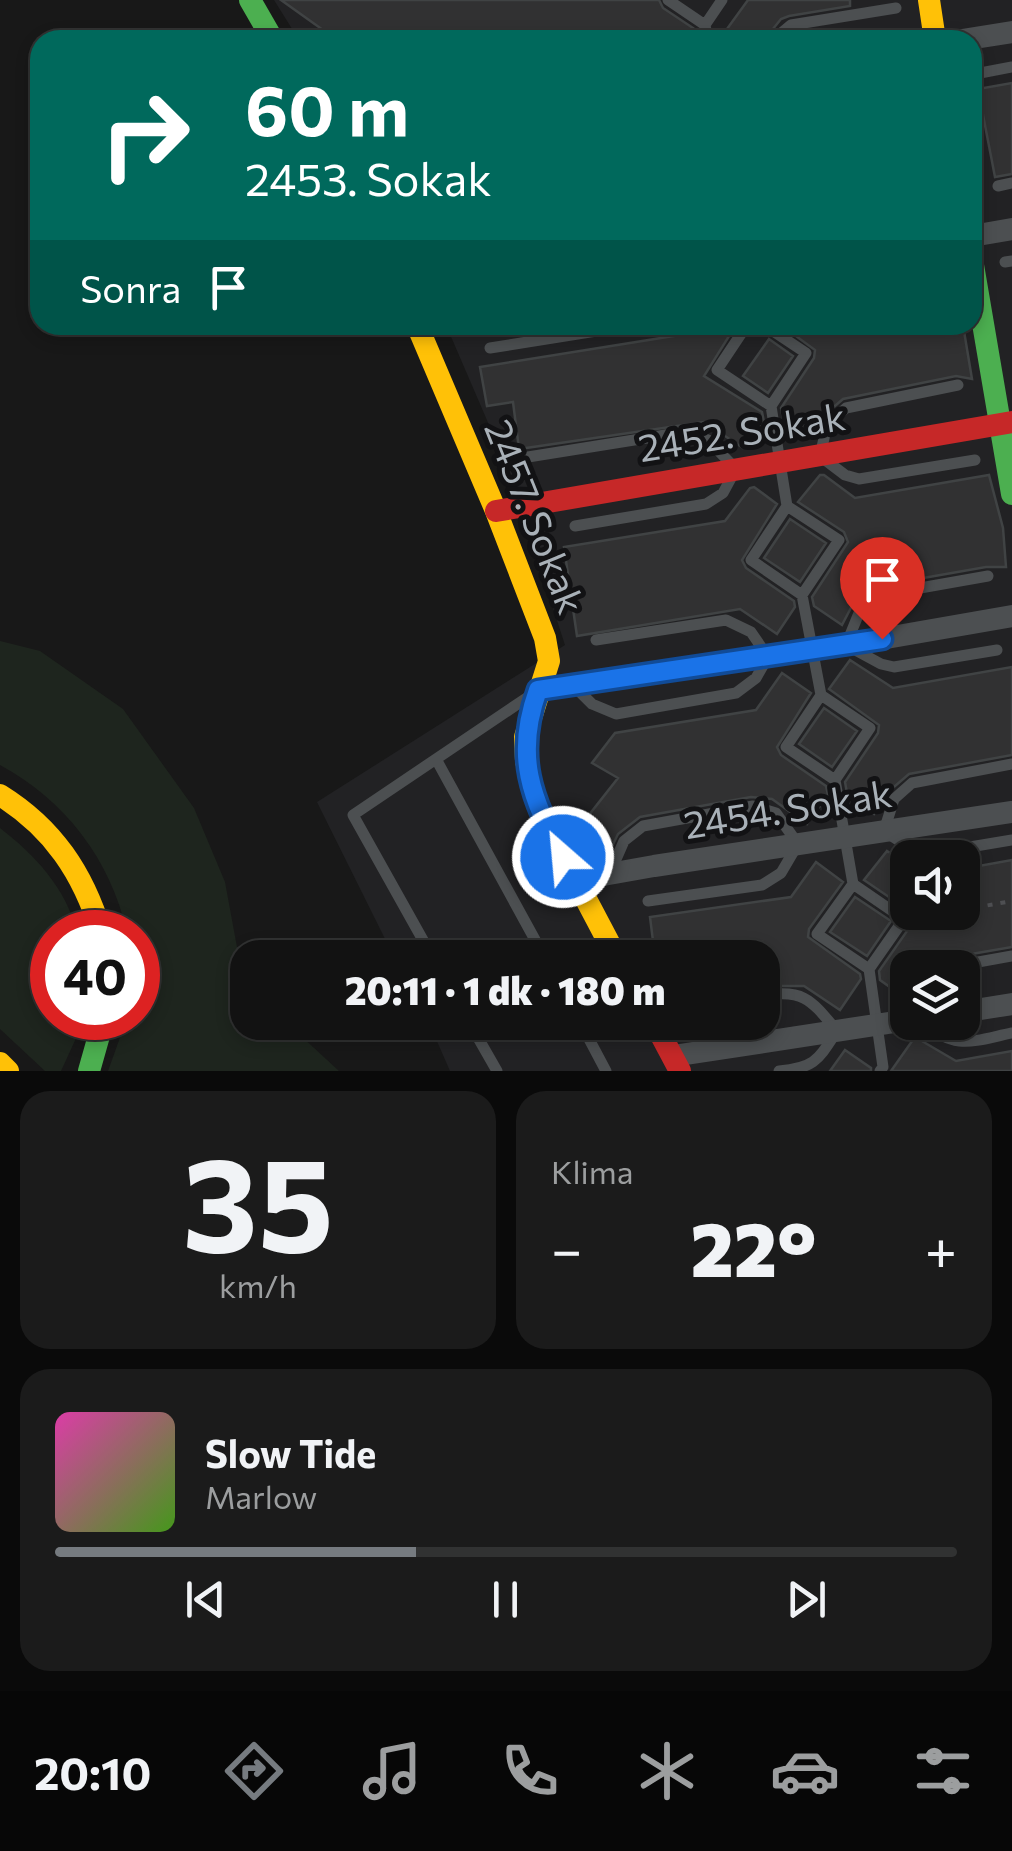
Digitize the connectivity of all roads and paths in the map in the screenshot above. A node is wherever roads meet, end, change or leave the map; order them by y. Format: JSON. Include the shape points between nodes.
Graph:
{"nodes":[{"id":1,"x":250,"y":0,"type":"edge"},
{"id":2,"x":668,"y":0,"type":"edge"},
{"id":3,"x":722,"y":0,"type":"edge"},
{"id":4,"x":929,"y":0,"type":"edge"},
{"id":5,"x":896,"y":8,"type":"dead end"},
{"id":6,"x":705,"y":25,"type":"junction"},
{"id":7,"x":267,"y":30,"type":"edge"},
{"id":8,"x":706,"y":30,"type":"edge"},
{"id":9,"x":784,"y":30,"type":"edge"},
{"id":10,"x":934,"y":30,"type":"edge"},
{"id":11,"x":1012,"y":32,"type":"edge"},
{"id":12,"x":982,"y":37,"type":"edge"},
{"id":13,"x":1012,"y":67,"type":"edge"},
{"id":14,"x":982,"y":73,"type":"edge"},
{"id":15,"x":1012,"y":229,"type":"edge"},
{"id":16,"x":982,"y":234,"type":"edge"},
{"id":17,"x":982,"y":307,"type":"edge"},
{"id":18,"x":424,"y":335,"type":"edge"},
{"id":19,"x":571,"y":335,"type":"edge"},
{"id":20,"x":740,"y":335,"type":"edge"},
{"id":21,"x":779,"y":335,"type":"edge"},
{"id":22,"x":490,"y":348,"type":"dead end"},
{"id":23,"x":958,"y":385,"type":"dead end"},
{"id":24,"x":771,"y":406,"type":"junction"},
{"id":25,"x":1006,"y":423,"type":"edge"},
{"id":26,"x":820,"y":456,"type":"junction"},
{"id":27,"x":528,"y":457,"type":"dead end"},
{"id":28,"x":975,"y":460,"type":"dead end"},
{"id":29,"x":781,"y":462,"type":"junction"},
{"id":30,"x":736,"y":469,"type":"junction"},
{"id":31,"x":1012,"y":494,"type":"edge"},
{"id":32,"x":787,"y":506,"type":"junction"},
{"id":33,"x":496,"y":511,"type":"junction"},
{"id":34,"x":575,"y":526,"type":"dead end"},
{"id":35,"x":988,"y":576,"type":"dead end"},
{"id":36,"x":802,"y":594,"type":"junction"},
{"id":37,"x":1012,"y":616,"type":"edge"},
{"id":38,"x":596,"y":640,"type":"dead end"},
{"id":39,"x":846,"y":645,"type":"junction"},
{"id":40,"x":814,"y":650,"type":"junction"},
{"id":41,"x":996,"y":650,"type":"dead end"},
{"id":42,"x":768,"y":656,"type":"junction"},
{"id":43,"x":573,"y":686,"type":"junction"},
{"id":44,"x":538,"y":690,"type":"junction"},
{"id":45,"x":821,"y":695,"type":"junction"},
{"id":46,"x":436,"y":759,"type":"junction"},
{"id":47,"x":1012,"y":764,"type":"edge"},
{"id":48,"x":836,"y":780,"type":"junction"},
{"id":49,"x":0,"y":795,"type":"edge"},
{"id":50,"x":1012,"y":812,"type":"edge"},
{"id":51,"x":884,"y":831,"type":"junction"},
{"id":52,"x":846,"y":836,"type":"junction"},
{"id":53,"x":1012,"y":840,"type":"edge"},
{"id":54,"x":798,"y":844,"type":"junction"},
{"id":55,"x":610,"y":873,"type":"junction"},
{"id":56,"x":576,"y":880,"type":"junction"},
{"id":57,"x":852,"y":884,"type":"junction"},
{"id":58,"x":648,"y":901,"type":"dead end"},
{"id":59,"x":1012,"y":902,"type":"edge"},
{"id":60,"x":980,"y":907,"type":"edge"},
{"id":61,"x":95,"y":910,"type":"edge"},
{"id":62,"x":890,"y":910,"type":"edge"},
{"id":63,"x":896,"y":930,"type":"edge"},
{"id":64,"x":423,"y":940,"type":"edge"},
{"id":65,"x":534,"y":940,"type":"edge"},
{"id":66,"x":608,"y":940,"type":"edge"},
{"id":67,"x":1012,"y":956,"type":"edge"},
{"id":68,"x":980,"y":962,"type":"edge"},
{"id":69,"x":868,"y":970,"type":"junction"},
{"id":70,"x":780,"y":992,"type":"edge"},
{"id":71,"x":1012,"y":1004,"type":"edge"},
{"id":72,"x":980,"y":1009,"type":"edge"},
{"id":73,"x":890,"y":1022,"type":"edge"},
{"id":74,"x":877,"y":1024,"type":"junction"},
{"id":75,"x":837,"y":1031,"type":"junction"},
{"id":76,"x":1012,"y":1034,"type":"edge"},
{"id":77,"x":980,"y":1039,"type":"edge"},
{"id":78,"x":98,"y":1040,"type":"edge"},
{"id":79,"x":480,"y":1040,"type":"edge"},
{"id":80,"x":590,"y":1040,"type":"edge"},
{"id":81,"x":664,"y":1040,"type":"edge"},
{"id":82,"x":0,"y":1063,"type":"edge"},
{"id":83,"x":676,"y":1063,"type":"edge"},
{"id":84,"x":884,"y":1070,"type":"edge"},
{"id":85,"x":8,"y":1071,"type":"edge"},
{"id":86,"x":89,"y":1071,"type":"edge"},
{"id":87,"x":496,"y":1071,"type":"edge"},
{"id":88,"x":606,"y":1071,"type":"edge"},
{"id":89,"x":778,"y":1071,"type":"edge"}],
"edges":[{"from":1,"to":7,"type":"main road"},
{"from":2,"to":6,"type":"lane"},
{"from":3,"to":6,"type":"lane"},
{"from":4,"to":10,"type":"main road"},
{"from":5,"to":9,"type":"lane"},
{"from":6,"to":8,"type":"lane"},
{"from":11,"to":12,"type":"street"},
{"from":13,"to":14,"type":"lane"},
{"from":15,"to":16,"type":"street"},
{"from":17,"to":25,"type":"main road"},
{"from":18,"to":33,"type":"main road","name":"2457. Sokak"},
{"from":19,"to":22,"type":"lane"},
{"from":20,"to":24,"type":"lane","via":[[717,370]]},
{"from":21,"to":24,"type":"lane","via":[[806,353]]},
{"from":23,"to":26,"type":"lane","via":[[846,408],[828,425]]},
{"from":24,"to":29,"type":"lane"},
{"from":25,"to":26,"type":"main road","name":"2452. Sokak"},
{"from":25,"to":31,"type":"main road"},
{"from":26,"to":28,"type":"lane","via":[[845,475],[866,480]]},
{"from":26,"to":29,"type":"main road","name":"2452. Sokak"},
{"from":27,"to":30,"type":"lane","via":[[684,432],[708,440]]},
{"from":29,"to":30,"type":"main road","name":"2452. Sokak"},
{"from":29,"to":32,"type":"lane"},
{"from":30,"to":33,"type":"main road","name":"2452. Sokak"},
{"from":30,"to":34,"type":"lane","via":[[723,493],[706,504]]},
{"from":32,"to":36,"type":"lane","via":[[750,560]]},
{"from":32,"to":36,"type":"lane","via":[[839,540]]},
{"from":33,"to":44,"type":"main road","name":"2457. Sokak","via":[[545,638],[549,661]]},
{"from":35,"to":39,"type":"lane","via":[[876,596],[861,608]]},
{"from":36,"to":40,"type":"lane"},
{"from":37,"to":39,"type":"street"},
{"from":38,"to":42,"type":"lane","via":[[726,620],[751,632]]},
{"from":39,"to":40,"type":"street"},
{"from":39,"to":41,"type":"lane","via":[[894,667]]},
{"from":40,"to":42,"type":"street"},
{"from":40,"to":45,"type":"lane"},
{"from":42,"to":43,"type":"street"},
{"from":42,"to":43,"type":"lane","via":[[756,678],[736,693],[616,714]]},
{"from":43,"to":44,"type":"street"},
{"from":44,"to":46,"type":"lane"},
{"from":44,"to":56,"type":"main road","name":"2457. Sokak","via":[[526,761],[539,810]]},
{"from":45,"to":48,"type":"lane","via":[[870,728]]},
{"from":45,"to":48,"type":"lane","via":[[786,747]]},
{"from":46,"to":64,"type":"lane","via":[[353,815]]},
{"from":46,"to":65,"type":"lane"},
{"from":47,"to":51,"type":"lane","via":[[912,783],[894,799]]},
{"from":48,"to":52,"type":"lane"},
{"from":49,"to":61,"type":"main road","via":[[37,820],[65,852]]},
{"from":50,"to":51,"type":"street","name":"2454. Sokak"},
{"from":51,"to":52,"type":"street","name":"2454. Sokak"},
{"from":51,"to":53,"type":"lane","via":[[928,854]]},
{"from":52,"to":54,"type":"street","name":"2454. Sokak"},
{"from":52,"to":57,"type":"lane"},
{"from":54,"to":55,"type":"street","name":"2454. Sokak"},
{"from":54,"to":55,"type":"lane","via":[[776,813],[753,806],[643,826],[624,842]]},
{"from":54,"to":58,"type":"lane","via":[[781,872],[762,885]]},
{"from":55,"to":56,"type":"street","name":"2454. Sokak"},
{"from":56,"to":66,"type":"main road","name":"2457. Sokak"},
{"from":57,"to":62,"type":"lane"},
{"from":57,"to":69,"type":"lane","via":[[818,934]]},
{"from":59,"to":60,"type":"path"},
{"from":63,"to":69,"type":"lane"},
{"from":67,"to":68,"type":"lane"},
{"from":69,"to":74,"type":"lane"},
{"from":70,"to":75,"type":"lane","via":[[816,1005]]},
{"from":71,"to":72,"type":"street"},
{"from":73,"to":74,"type":"street"},
{"from":74,"to":75,"type":"street"},
{"from":74,"to":84,"type":"lane"},
{"from":75,"to":83,"type":"street"},
{"from":75,"to":89,"type":"lane","via":[[811,1065]]},
{"from":76,"to":77,"type":"lane"},
{"from":78,"to":86,"type":"main road"},
{"from":79,"to":87,"type":"lane"},
{"from":80,"to":88,"type":"lane"},
{"from":81,"to":83,"type":"main road"},
{"from":82,"to":85,"type":"main road"}]}
